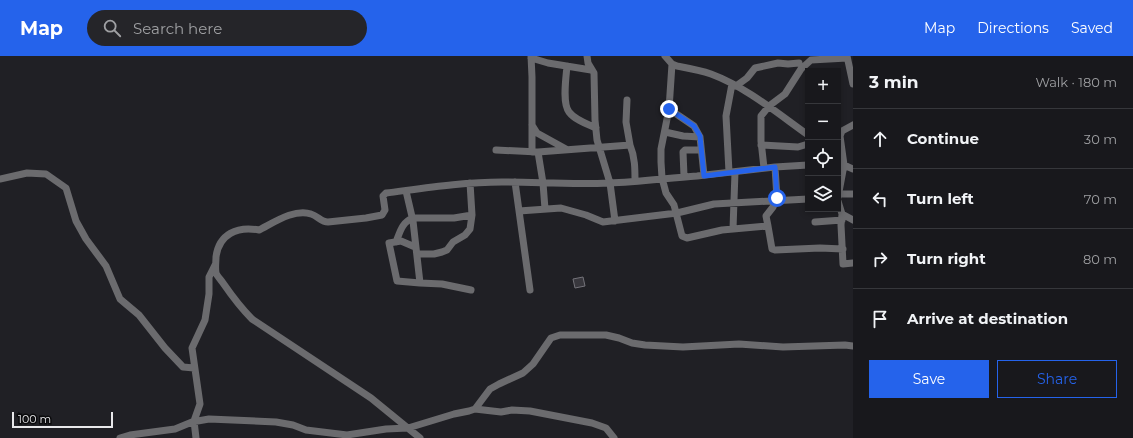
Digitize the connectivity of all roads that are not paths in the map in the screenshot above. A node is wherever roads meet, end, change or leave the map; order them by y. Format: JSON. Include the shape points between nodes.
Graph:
{"nodes":[{"id":1,"x":587,"y":56,"type":"edge"},
{"id":2,"x":665,"y":56,"type":"edge"},
{"id":3,"x":531,"y":57,"type":"edge"},
{"id":4,"x":826,"y":57,"type":"edge"},
{"id":5,"x":847,"y":57,"type":"edge"},
{"id":6,"x":799,"y":63,"type":"edge"},
{"id":7,"x":672,"y":64,"type":"junction"},
{"id":8,"x":567,"y":66,"type":"junction"},
{"id":9,"x":591,"y":70,"type":"junction"},
{"id":10,"x":853,"y":84,"type":"edge"},
{"id":11,"x":734,"y":85,"type":"junction"},
{"id":12,"x":627,"y":100,"type":"dead end"},
{"id":13,"x":769,"y":106,"type":"junction"},
{"id":14,"x":669,"y":109,"type":"junction"},
{"id":15,"x":532,"y":125,"type":"junction"},
{"id":16,"x":853,"y":125,"type":"edge"},
{"id":17,"x":596,"y":128,"type":"junction"},
{"id":18,"x":665,"y":132,"type":"junction"},
{"id":19,"x":805,"y":133,"type":"edge"},
{"id":20,"x":841,"y":133,"type":"edge"},
{"id":21,"x":700,"y":136,"type":"junction"},
{"id":22,"x":630,"y":145,"type":"junction"},
{"id":23,"x":761,"y":145,"type":"junction"},
{"id":24,"x":805,"y":145,"type":"edge"},
{"id":25,"x":599,"y":147,"type":"junction"},
{"id":26,"x":566,"y":149,"type":"junction"},
{"id":27,"x":496,"y":150,"type":"dead end"},
{"id":28,"x":701,"y":150,"type":"junction"},
{"id":29,"x":535,"y":152,"type":"junction"},
{"id":30,"x":841,"y":164,"type":"edge"},
{"id":31,"x":805,"y":165,"type":"edge"},
{"id":32,"x":775,"y":167,"type":"junction"},
{"id":33,"x":764,"y":168,"type":"junction"},
{"id":34,"x":853,"y":169,"type":"edge"},
{"id":35,"x":732,"y":172,"type":"junction"},
{"id":36,"x":684,"y":176,"type":"junction"},
{"id":37,"x":704,"y":176,"type":"junction"},
{"id":38,"x":662,"y":178,"type":"junction"},
{"id":39,"x":0,"y":180,"type":"edge"},
{"id":40,"x":635,"y":181,"type":"junction"},
{"id":41,"x":515,"y":182,"type":"junction"},
{"id":42,"x":470,"y":183,"type":"junction"},
{"id":43,"x":543,"y":183,"type":"junction"},
{"id":44,"x":610,"y":183,"type":"junction"},
{"id":45,"x":406,"y":191,"type":"junction"},
{"id":46,"x":853,"y":194,"type":"edge"},
{"id":47,"x":841,"y":197,"type":"edge"},
{"id":48,"x":805,"y":199,"type":"edge"},
{"id":49,"x":776,"y":200,"type":"junction"},
{"id":50,"x":733,"y":202,"type":"junction"},
{"id":51,"x":545,"y":209,"type":"junction"},
{"id":52,"x":519,"y":211,"type":"junction"},
{"id":53,"x":841,"y":212,"type":"edge"},
{"id":54,"x":677,"y":213,"type":"junction"},
{"id":55,"x":472,"y":215,"type":"junction"},
{"id":56,"x":842,"y":217,"type":"junction"},
{"id":57,"x":412,"y":218,"type":"junction"},
{"id":58,"x":853,"y":220,"type":"edge"},
{"id":59,"x":615,"y":221,"type":"junction"},
{"id":60,"x":815,"y":222,"type":"dead end"},
{"id":61,"x":768,"y":226,"type":"junction"},
{"id":62,"x":733,"y":229,"type":"junction"},
{"id":63,"x":396,"y":242,"type":"junction"},
{"id":64,"x":843,"y":249,"type":"junction"},
{"id":65,"x":416,"y":250,"type":"junction"},
{"id":66,"x":853,"y":263,"type":"edge"},
{"id":67,"x":215,"y":265,"type":"junction"},
{"id":68,"x":420,"y":283,"type":"junction"},
{"id":69,"x":471,"y":290,"type":"dead end"},
{"id":70,"x":530,"y":290,"type":"dead end"},
{"id":71,"x":853,"y":346,"type":"edge"},
{"id":72,"x":194,"y":368,"type":"junction"},
{"id":73,"x":475,"y":409,"type":"junction"},
{"id":74,"x":194,"y":421,"type":"junction"},
{"id":75,"x":408,"y":428,"type":"junction"},
{"id":76,"x":120,"y":438,"type":"edge"},
{"id":77,"x":196,"y":438,"type":"edge"},
{"id":78,"x":420,"y":438,"type":"edge"},
{"id":79,"x":614,"y":438,"type":"edge"}],
"edges":[{"from":1,"to":9,"type":"street"},
{"from":2,"to":7,"type":"street"},
{"from":3,"to":8,"type":"street"},
{"from":3,"to":15,"type":"street"},
{"from":4,"to":5,"type":"street"},
{"from":4,"to":6,"type":"street"},
{"from":5,"to":10,"type":"street"},
{"from":6,"to":11,"type":"street","via":[[778,63],[755,68],[747,78]]},
{"from":6,"to":13,"type":"street","via":[[785,94]]},
{"from":7,"to":11,"type":"street","via":[[710,74]]},
{"from":7,"to":14,"type":"street"},
{"from":8,"to":9,"type":"street"},
{"from":8,"to":17,"type":"street","via":[[566,106],[578,120]]},
{"from":9,"to":17,"type":"street","via":[[594,73]]},
{"from":11,"to":13,"type":"street"},
{"from":11,"to":35,"type":"street","via":[[726,116]]},
{"from":12,"to":22,"type":"street","via":[[626,122]]},
{"from":13,"to":19,"type":"street"},
{"from":13,"to":23,"type":"street","via":[[761,116]]},
{"from":14,"to":18,"type":"street"},
{"from":14,"to":21,"type":"street","via":[[694,126]]},
{"from":15,"to":26,"type":"street","via":[[537,132]]},
{"from":15,"to":29,"type":"street"},
{"from":16,"to":20,"type":"street"},
{"from":17,"to":25,"type":"street"},
{"from":18,"to":21,"type":"street"},
{"from":18,"to":38,"type":"street","via":[[661,150]]},
{"from":21,"to":28,"type":"street"},
{"from":22,"to":25,"type":"street"},
{"from":22,"to":40,"type":"street","via":[[633,151]]},
{"from":23,"to":24,"type":"street","via":[[798,147]]},
{"from":23,"to":33,"type":"street"},
{"from":25,"to":26,"type":"street"},
{"from":25,"to":44,"type":"street"},
{"from":26,"to":29,"type":"street"},
{"from":27,"to":29,"type":"street"},
{"from":28,"to":36,"type":"street","via":[[683,152]]},
{"from":28,"to":37,"type":"street"},
{"from":29,"to":43,"type":"street"},
{"from":30,"to":34,"type":"street"},
{"from":31,"to":32,"type":"street"},
{"from":32,"to":33,"type":"street"},
{"from":32,"to":49,"type":"street"},
{"from":33,"to":35,"type":"street"},
{"from":35,"to":37,"type":"street"},
{"from":35,"to":50,"type":"street"},
{"from":36,"to":37,"type":"street"},
{"from":36,"to":38,"type":"street"},
{"from":38,"to":40,"type":"street"},
{"from":38,"to":54,"type":"street","via":[[666,193]]},
{"from":39,"to":72,"type":"street","via":[[27,173],[46,174],[66,188],[76,222],[106,266],[120,299],[139,315],[183,367]]},
{"from":40,"to":44,"type":"street"},
{"from":41,"to":42,"type":"street"},
{"from":41,"to":43,"type":"street"},
{"from":41,"to":52,"type":"street"},
{"from":42,"to":45,"type":"street"},
{"from":42,"to":55,"type":"street"},
{"from":43,"to":44,"type":"street"},
{"from":43,"to":51,"type":"street"},
{"from":44,"to":59,"type":"street"},
{"from":45,"to":57,"type":"street"},
{"from":45,"to":67,"type":"street","via":[[386,193],[383,196],[385,210],[382,215],[323,222],[306,213],[271,222],[259,230],[235,231],[221,242]]},
{"from":46,"to":47,"type":"street"},
{"from":48,"to":49,"type":"street"},
{"from":49,"to":50,"type":"street"},
{"from":49,"to":61,"type":"street","via":[[766,216]]},
{"from":50,"to":54,"type":"street"},
{"from":50,"to":62,"type":"street"},
{"from":51,"to":52,"type":"street"},
{"from":51,"to":59,"type":"street","via":[[561,208],[603,222]]},
{"from":52,"to":70,"type":"street"},
{"from":53,"to":56,"type":"street"},
{"from":54,"to":59,"type":"street"},
{"from":54,"to":62,"type":"street","via":[[682,236],[687,238]]},
{"from":55,"to":57,"type":"street","via":[[454,218]]},
{"from":55,"to":65,"type":"street","via":[[470,229],[447,250],[434,254]]},
{"from":56,"to":58,"type":"street"},
{"from":56,"to":60,"type":"street"},
{"from":56,"to":64,"type":"street"},
{"from":57,"to":63,"type":"street","via":[[402,227]]},
{"from":57,"to":65,"type":"street"},
{"from":61,"to":62,"type":"street"},
{"from":61,"to":64,"type":"street","via":[[772,249],[775,250]]},
{"from":63,"to":65,"type":"street"},
{"from":63,"to":68,"type":"street","via":[[389,243],[397,281]]},
{"from":64,"to":66,"type":"street","via":[[843,264]]},
{"from":65,"to":68,"type":"street"},
{"from":67,"to":72,"type":"street","via":[[209,277],[205,320],[192,348]]},
{"from":67,"to":75,"type":"street","via":[[216,273],[231,296],[252,319],[371,398]]},
{"from":68,"to":69,"type":"street","via":[[442,284]]},
{"from":71,"to":73,"type":"street","via":[[668,346],[632,343],[606,335],[555,336],[533,364],[523,373],[490,389]]},
{"from":72,"to":74,"type":"street","via":[[200,404]]},
{"from":73,"to":75,"type":"street"},
{"from":73,"to":79,"type":"street","via":[[525,411],[592,423],[606,428]]},
{"from":74,"to":75,"type":"street","via":[[226,419],[276,422],[306,430],[347,435]]},
{"from":74,"to":76,"type":"street","via":[[175,429]]},
{"from":74,"to":77,"type":"street"},
{"from":75,"to":78,"type":"street"}]}
